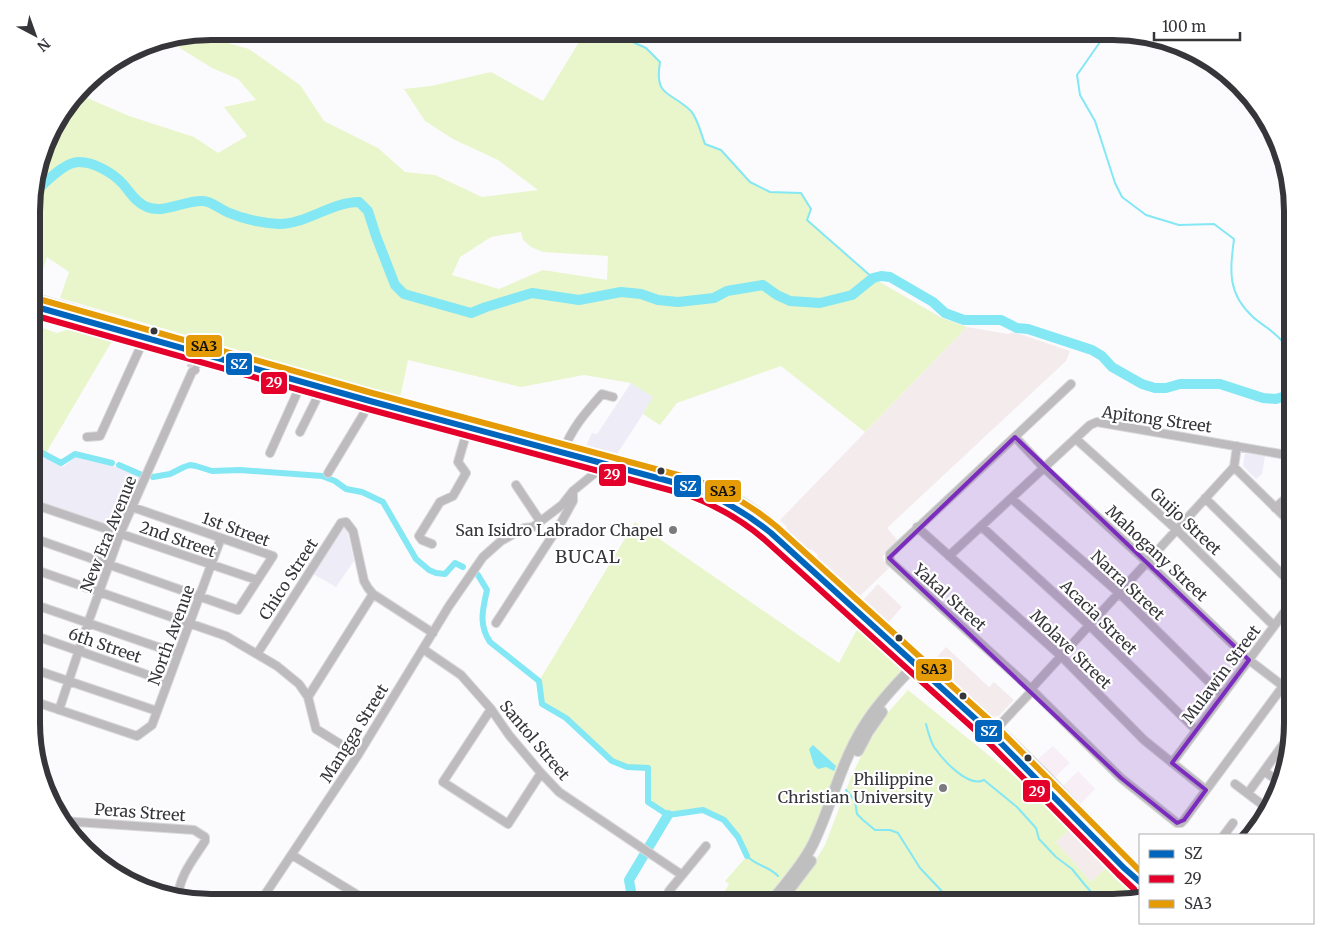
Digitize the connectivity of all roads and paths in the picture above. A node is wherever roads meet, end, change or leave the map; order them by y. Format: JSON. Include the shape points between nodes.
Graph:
{"nodes":[{"id":1,"x":40,"y":300,"type":"edge"},
{"id":2,"x":40,"y":308,"type":"edge"},
{"id":3,"x":129,"y":329,"type":"junction"},
{"id":4,"x":145,"y":337,"type":"junction"},
{"id":5,"x":196,"y":361,"type":"junction"},
{"id":6,"x":302,"y":382,"type":"junction"},
{"id":7,"x":1071,"y":384,"type":"dead end"},
{"id":8,"x":322,"y":388,"type":"junction"},
{"id":9,"x":613,"y":397,"type":"dead end"},
{"id":10,"x":371,"y":398,"type":"junction"},
{"id":11,"x":469,"y":424,"type":"junction"},
{"id":12,"x":300,"y":432,"type":"dead end"},
{"id":13,"x":87,"y":437,"type":"dead end"},
{"id":14,"x":1015,"y":437,"type":"junction"},
{"id":15,"x":1076,"y":439,"type":"junction"},
{"id":16,"x":1238,"y":446,"type":"junction"},
{"id":17,"x":564,"y":450,"type":"junction"},
{"id":18,"x":270,"y":453,"type":"dead end"},
{"id":19,"x":1284,"y":455,"type":"edge"},
{"id":20,"x":603,"y":460,"type":"junction"},
{"id":21,"x":1234,"y":467,"type":"junction"},
{"id":22,"x":1044,"y":468,"type":"junction"},
{"id":23,"x":328,"y":473,"type":"dead end"},
{"id":24,"x":516,"y":485,"type":"dead end"},
{"id":25,"x":570,"y":494,"type":"junction"},
{"id":26,"x":1205,"y":498,"type":"junction"},
{"id":27,"x":1012,"y":499,"type":"junction"},
{"id":28,"x":1284,"y":500,"type":"edge"},
{"id":29,"x":40,"y":506,"type":"edge"},
{"id":30,"x":132,"y":507,"type":"junction"},
{"id":31,"x":1275,"y":508,"type":"junction"},
{"id":32,"x":1284,"y":516,"type":"edge"},
{"id":33,"x":538,"y":518,"type":"junction"},
{"id":34,"x":982,"y":526,"type":"junction"},
{"id":35,"x":917,"y":527,"type":"junction"},
{"id":36,"x":524,"y":528,"type":"junction"},
{"id":37,"x":1176,"y":530,"type":"junction"},
{"id":38,"x":120,"y":534,"type":"junction"},
{"id":39,"x":221,"y":538,"type":"junction"},
{"id":40,"x":40,"y":541,"type":"edge"},
{"id":41,"x":432,"y":544,"type":"dead end"},
{"id":42,"x":949,"y":556,"type":"junction"},
{"id":43,"x":1147,"y":562,"type":"junction"},
{"id":44,"x":108,"y":565,"type":"junction"},
{"id":45,"x":211,"y":565,"type":"junction"},
{"id":46,"x":40,"y":571,"type":"edge"},
{"id":47,"x":1284,"y":576,"type":"edge"},
{"id":48,"x":257,"y":580,"type":"junction"},
{"id":49,"x":99,"y":592,"type":"junction"},
{"id":50,"x":1119,"y":593,"type":"junction"},
{"id":51,"x":373,"y":594,"type":"junction"},
{"id":52,"x":200,"y":597,"type":"junction"},
{"id":53,"x":40,"y":606,"type":"edge"},
{"id":54,"x":1284,"y":613,"type":"edge"},
{"id":55,"x":88,"y":623,"type":"junction"},
{"id":56,"x":496,"y":623,"type":"dead end"},
{"id":57,"x":190,"y":624,"type":"junction"},
{"id":58,"x":1089,"y":625,"type":"junction"},
{"id":59,"x":1274,"y":626,"type":"junction"},
{"id":60,"x":433,"y":633,"type":"junction"},
{"id":61,"x":40,"y":637,"type":"edge"},
{"id":62,"x":423,"y":648,"type":"junction"},
{"id":63,"x":79,"y":651,"type":"junction"},
{"id":64,"x":178,"y":654,"type":"junction"},
{"id":65,"x":256,"y":654,"type":"junction"},
{"id":66,"x":1060,"y":656,"type":"junction"},
{"id":67,"x":1248,"y":660,"type":"junction"},
{"id":68,"x":920,"y":665,"type":"junction"},
{"id":69,"x":40,"y":671,"type":"edge"},
{"id":70,"x":70,"y":681,"type":"junction"},
{"id":71,"x":168,"y":682,"type":"junction"},
{"id":72,"x":1283,"y":686,"type":"joint"},
{"id":73,"x":1031,"y":689,"type":"junction"},
{"id":74,"x":1222,"y":695,"type":"junction"},
{"id":75,"x":308,"y":697,"type":"junction"},
{"id":76,"x":40,"y":703,"type":"edge"},
{"id":77,"x":491,"y":709,"type":"junction"},
{"id":78,"x":60,"y":710,"type":"junction"},
{"id":79,"x":157,"y":711,"type":"junction"},
{"id":80,"x":994,"y":729,"type":"junction"},
{"id":81,"x":1196,"y":730,"type":"junction"},
{"id":82,"x":1281,"y":748,"type":"edge"},
{"id":83,"x":358,"y":754,"type":"junction"},
{"id":84,"x":1172,"y":763,"type":"junction"},
{"id":85,"x":1264,"y":771,"type":"junction"},
{"id":86,"x":541,"y":773,"type":"junction"},
{"id":87,"x":1275,"y":779,"type":"edge"},
{"id":88,"x":1236,"y":784,"type":"dead end"},
{"id":89,"x":1206,"y":790,"type":"junction"},
{"id":90,"x":1248,"y":793,"type":"junction"},
{"id":91,"x":1263,"y":805,"type":"edge"},
{"id":92,"x":71,"y":822,"type":"edge"},
{"id":93,"x":1234,"y":823,"type":"dead end"},
{"id":94,"x":1225,"y":834,"type":"edge"},
{"id":95,"x":706,"y":846,"type":"dead end"},
{"id":96,"x":292,"y":855,"type":"junction"},
{"id":97,"x":1139,"y":873,"type":"edge"},
{"id":98,"x":682,"y":875,"type":"junction"},
{"id":99,"x":1139,"y":881,"type":"edge"},
{"id":100,"x":179,"y":891,"type":"edge"},
{"id":101,"x":669,"y":891,"type":"dead end"},
{"id":102,"x":265,"y":894,"type":"edge"},
{"id":103,"x":357,"y":894,"type":"edge"},
{"id":104,"x":777,"y":894,"type":"edge"},
{"id":105,"x":786,"y":894,"type":"edge"}],
"edges":[{"from":1,"to":3,"type":"main road"},
{"from":2,"to":3,"type":"main road"},
{"from":3,"to":4,"type":"main road"},
{"from":3,"to":5,"type":"main road"},
{"from":4,"to":5,"type":"main road"},
{"from":4,"to":13,"type":"street","via":[[100,436]]},
{"from":5,"to":6,"type":"main road"},
{"from":5,"to":10,"type":"main road"},
{"from":5,"to":30,"type":"street","name":"New Era Avenue"},
{"from":6,"to":8,"type":"main road"},
{"from":6,"to":18,"type":"street"},
{"from":7,"to":14,"type":"street","name":"Yakal Street"},
{"from":8,"to":10,"type":"main road"},
{"from":8,"to":12,"type":"street"},
{"from":9,"to":17,"type":"street","via":[[602,394],[579,421]]},
{"from":10,"to":11,"type":"main road"},
{"from":10,"to":23,"type":"street"},
{"from":11,"to":17,"type":"main road"},
{"from":11,"to":41,"type":"street","via":[[458,462],[466,473],[454,496],[440,502],[419,536]]},
{"from":14,"to":22,"type":"street","name":"Mahogany Street"},
{"from":14,"to":35,"type":"street","name":"Yakal Street"},
{"from":15,"to":16,"type":"street","name":"Apitong Street","via":[[1096,422]]},
{"from":15,"to":22,"type":"street","name":"Apitong Street"},
{"from":15,"to":37,"type":"street","name":"Guijo Street"},
{"from":16,"to":19,"type":"street","name":"Apitong Street"},
{"from":16,"to":21,"type":"street"},
{"from":17,"to":20,"type":"main road"},
{"from":20,"to":25,"type":"street","via":[[595,473]]},
{"from":20,"to":68,"type":"main road","via":[[705,492],[748,513]]},
{"from":21,"to":26,"type":"street"},
{"from":21,"to":31,"type":"street"},
{"from":22,"to":27,"type":"street","name":"Apitong Street"},
{"from":22,"to":43,"type":"street","name":"Mahogany Street"},
{"from":24,"to":33,"type":"street"},
{"from":25,"to":33,"type":"street"},
{"from":25,"to":36,"type":"street","via":[[540,522]]},
{"from":25,"to":56,"type":"street","via":[[573,501],[562,522]]},
{"from":26,"to":37,"type":"street"},
{"from":26,"to":47,"type":"street"},
{"from":27,"to":34,"type":"street","name":"Apitong Street"},
{"from":27,"to":50,"type":"street","name":"Narra Street"},
{"from":28,"to":31,"type":"street"},
{"from":29,"to":38,"type":"street","name":"2nd Street"},
{"from":30,"to":38,"type":"street","name":"New Era Avenue"},
{"from":30,"to":39,"type":"street","name":"1st Street"},
{"from":31,"to":32,"type":"street"},
{"from":33,"to":36,"type":"street"},
{"from":34,"to":42,"type":"street","name":"Apitong Street"},
{"from":34,"to":58,"type":"street","name":"Acacia Street"},
{"from":35,"to":42,"type":"street","name":"Molave Street"},
{"from":35,"to":73,"type":"street","name":"Yakal Street","via":[[890,554],[890,561]]},
{"from":36,"to":60,"type":"street","name":"Mangga Street","via":[[486,553]]},
{"from":37,"to":43,"type":"street"},
{"from":37,"to":59,"type":"street","name":"Guijo Street"},
{"from":38,"to":44,"type":"street","name":"New Era Avenue"},
{"from":38,"to":45,"type":"street","name":"2nd Street"},
{"from":39,"to":45,"type":"street","name":"North Avenue"},
{"from":39,"to":48,"type":"street","name":"1st Street","via":[[272,556]]},
{"from":40,"to":44,"type":"street"},
{"from":42,"to":66,"type":"street","name":"Molave Street"},
{"from":43,"to":50,"type":"street"},
{"from":43,"to":67,"type":"street","name":"Mahogany Street"},
{"from":44,"to":49,"type":"street","name":"New Era Avenue"},
{"from":44,"to":52,"type":"street"},
{"from":45,"to":48,"type":"street","name":"2nd Street"},
{"from":45,"to":52,"type":"street","name":"North Avenue"},
{"from":46,"to":49,"type":"street"},
{"from":48,"to":52,"type":"street","name":"1st Street","via":[[238,610]]},
{"from":49,"to":55,"type":"street","name":"New Era Avenue"},
{"from":49,"to":57,"type":"street"},
{"from":50,"to":58,"type":"street"},
{"from":50,"to":74,"type":"street","name":"Narra Street"},
{"from":51,"to":60,"type":"street"},
{"from":51,"to":65,"type":"street","name":"Chico Street","via":[[364,581],[353,531],[346,522],[342,523]]},
{"from":51,"to":75,"type":"street"},
{"from":52,"to":57,"type":"street","name":"North Avenue"},
{"from":53,"to":55,"type":"street"},
{"from":54,"to":59,"type":"street","name":"Mulawin Street"},
{"from":55,"to":63,"type":"street","name":"New Era Avenue"},
{"from":55,"to":64,"type":"street"},
{"from":57,"to":64,"type":"street","name":"North Avenue"},
{"from":57,"to":65,"type":"street","via":[[226,636]]},
{"from":58,"to":66,"type":"street"},
{"from":58,"to":81,"type":"street","name":"Acacia Street"},
{"from":59,"to":67,"type":"street","name":"Mulawin Street"},
{"from":60,"to":62,"type":"street","name":"Mangga Street"},
{"from":61,"to":63,"type":"street","name":"6th Street"},
{"from":62,"to":77,"type":"street","name":"Santol Street","via":[[462,675]]},
{"from":62,"to":83,"type":"street","name":"Mangga Street"},
{"from":63,"to":70,"type":"street","name":"New Era Avenue"},
{"from":63,"to":71,"type":"street","name":"6th Street"},
{"from":64,"to":71,"type":"street","name":"North Avenue"},
{"from":65,"to":75,"type":"street","via":[[288,674]]},
{"from":66,"to":73,"type":"street"},
{"from":66,"to":84,"type":"street","name":"Molave Street","via":[[1144,740]]},
{"from":67,"to":72,"type":"street","name":"Mahogany Street"},
{"from":67,"to":74,"type":"street","name":"Mulawin Street"},
{"from":68,"to":80,"type":"main road"},
{"from":68,"to":104,"type":"main road","via":[[886,696],[862,728],[813,845]]},
{"from":68,"to":105,"type":"main road","via":[[868,732],[819,847]]},
{"from":69,"to":70,"type":"street"},
{"from":70,"to":78,"type":"street","name":"New Era Avenue"},
{"from":70,"to":79,"type":"street"},
{"from":71,"to":79,"type":"street","name":"North Avenue"},
{"from":72,"to":89,"type":"street"},
{"from":73,"to":80,"type":"street"},
{"from":73,"to":89,"type":"street","name":"Yakal Street","via":[[1121,778],[1177,823],[1181,823]]},
{"from":74,"to":81,"type":"street","name":"Mulawin Street"},
{"from":75,"to":83,"type":"street","via":[[316,729]]},
{"from":76,"to":78,"type":"street"},
{"from":77,"to":86,"type":"street","name":"Santol Street"},
{"from":77,"to":86,"type":"street","via":[[443,782],[508,824]]},
{"from":78,"to":79,"type":"street","name":"North Avenue","via":[[137,736],[152,725]]},
{"from":80,"to":97,"type":"main road","via":[[1035,764]]},
{"from":80,"to":99,"type":"main road","via":[[1041,782]]},
{"from":81,"to":84,"type":"street","name":"Mulawin Street"},
{"from":82,"to":85,"type":"street"},
{"from":83,"to":96,"type":"street","name":"Mangga Street"},
{"from":84,"to":89,"type":"street","name":"Molave Street"},
{"from":85,"to":87,"type":"street"},
{"from":85,"to":90,"type":"street"},
{"from":86,"to":98,"type":"street","name":"Santol Street","via":[[559,792]]},
{"from":88,"to":90,"type":"street"},
{"from":90,"to":91,"type":"street"},
{"from":92,"to":100,"type":"street","name":"Peras Street","via":[[170,827],[201,833],[205,837],[204,842],[182,876]]},
{"from":93,"to":94,"type":"street"},
{"from":95,"to":98,"type":"street"},
{"from":96,"to":102,"type":"street","name":"Mangga Street"},
{"from":96,"to":103,"type":"street"},
{"from":98,"to":101,"type":"street"}]}
